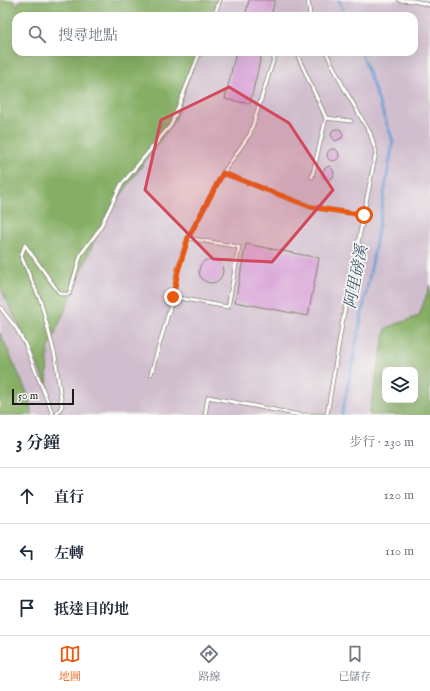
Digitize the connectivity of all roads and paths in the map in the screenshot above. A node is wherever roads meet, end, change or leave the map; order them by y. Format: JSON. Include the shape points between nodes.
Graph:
{"nodes":[{"id":1,"x":220,"y":0,"type":"edge"},
{"id":2,"x":308,"y":0,"type":"edge"},
{"id":3,"x":399,"y":0,"type":"edge"},
{"id":4,"x":430,"y":5,"type":"edge"},
{"id":5,"x":216,"y":12,"type":"edge"},
{"id":6,"x":310,"y":12,"type":"edge"},
{"id":7,"x":198,"y":56,"type":"edge"},
{"id":8,"x":275,"y":56,"type":"edge"},
{"id":9,"x":298,"y":56,"type":"edge"},
{"id":10,"x":328,"y":56,"type":"edge"},
{"id":11,"x":326,"y":118,"type":"junction"},
{"id":12,"x":351,"y":121,"type":"dead end"},
{"id":13,"x":223,"y":173,"type":"junction"},
{"id":14,"x":312,"y":177,"type":"dead end"},
{"id":15,"x":364,"y":215,"type":"junction"},
{"id":16,"x":188,"y":238,"type":"junction"},
{"id":17,"x":173,"y":297,"type":"junction"},
{"id":18,"x":0,"y":307,"type":"edge"},
{"id":19,"x":151,"y":374,"type":"dead end"},
{"id":20,"x":53,"y":415,"type":"edge"},
{"id":21,"x":56,"y":415,"type":"edge"},
{"id":22,"x":205,"y":415,"type":"edge"},
{"id":23,"x":322,"y":415,"type":"edge"},
{"id":24,"x":327,"y":415,"type":"edge"}],
"edges":[{"from":1,"to":5,"type":"lane"},
{"from":2,"to":6,"type":"lane"},
{"from":3,"to":4,"type":"lane"},
{"from":7,"to":21,"type":"lane","via":[[171,125],[121,185],[100,230],[81,254],[69,294],[60,294],[25,245],[21,256],[41,302],[55,356],[62,406]]},
{"from":8,"to":13,"type":"lane","via":[[250,134]]},
{"from":9,"to":11,"type":"lane"},
{"from":10,"to":15,"type":"lane","via":[[370,133],[376,152]]},
{"from":11,"to":12,"type":"lane"},
{"from":11,"to":14,"type":"lane"},
{"from":13,"to":15,"type":"lane","via":[[311,207]]},
{"from":13,"to":16,"type":"lane"},
{"from":15,"to":24,"type":"lane"},
{"from":16,"to":17,"type":"lane"},
{"from":16,"to":17,"type":"lane","via":[[239,247],[228,307]]},
{"from":17,"to":19,"type":"lane"},
{"from":18,"to":20,"type":"lane","via":[[25,344]]},
{"from":22,"to":23,"type":"lane","via":[[208,397],[300,414]]}]}
